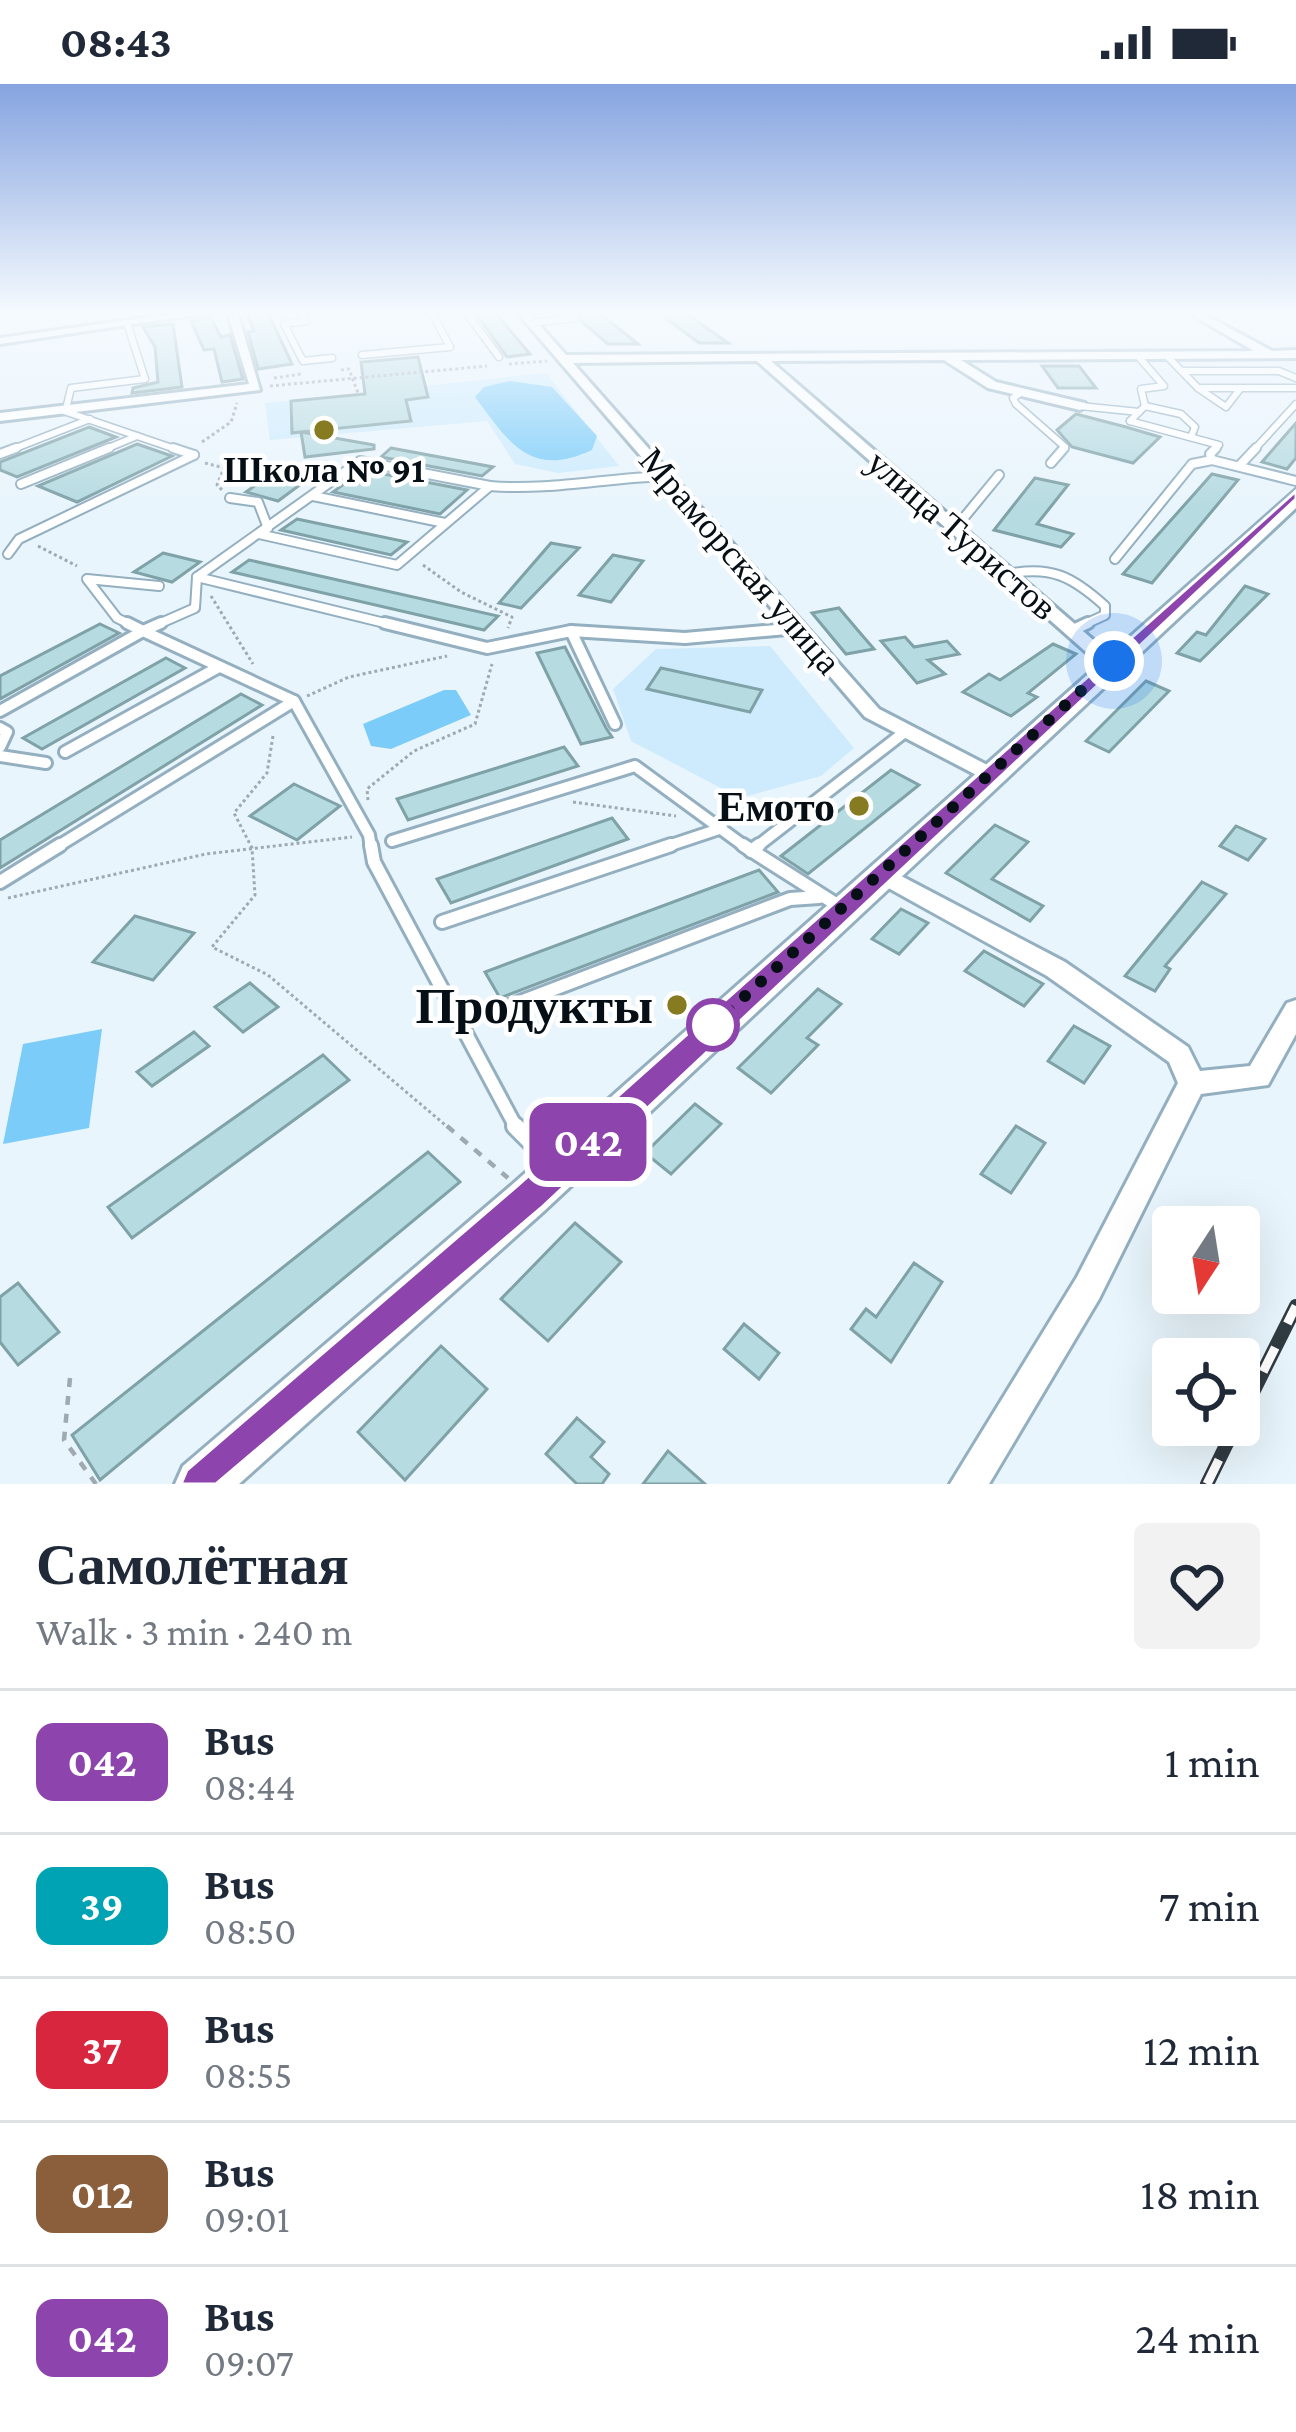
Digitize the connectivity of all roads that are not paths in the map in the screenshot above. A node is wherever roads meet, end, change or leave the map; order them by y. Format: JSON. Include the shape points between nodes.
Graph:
{"nodes":[{"id":1,"x":145,"y":376,"type":"edge"},
{"id":2,"x":252,"y":376,"type":"edge"},
{"id":3,"x":579,"y":376,"type":"edge"},
{"id":4,"x":781,"y":376,"type":"edge"},
{"id":5,"x":979,"y":376,"type":"edge"},
{"id":6,"x":1156,"y":376,"type":"edge"},
{"id":7,"x":1188,"y":376,"type":"edge"},
{"id":8,"x":1198,"y":388,"type":"junction"},
{"id":9,"x":1296,"y":388,"type":"edge"},
{"id":10,"x":1240,"y":389,"type":"junction"},
{"id":11,"x":1019,"y":394,"type":"junction"},
{"id":12,"x":1296,"y":404,"type":"edge"},
{"id":13,"x":1080,"y":406,"type":"joint"},
{"id":14,"x":63,"y":409,"type":"junction"},
{"id":15,"x":1142,"y":409,"type":"junction"},
{"id":16,"x":0,"y":417,"type":"edge"},
{"id":17,"x":90,"y":419,"type":"junction"},
{"id":18,"x":137,"y":436,"type":"junction"},
{"id":19,"x":1191,"y":437,"type":"junction"},
{"id":20,"x":0,"y":454,"type":"edge"},
{"id":21,"x":1212,"y":460,"type":"junction"},
{"id":22,"x":1051,"y":463,"type":"dead end"},
{"id":23,"x":1239,"y":466,"type":"junction"},
{"id":24,"x":999,"y":475,"type":"dead end"},
{"id":25,"x":665,"y":476,"type":"junction"},
{"id":26,"x":1296,"y":481,"type":"edge"},
{"id":27,"x":21,"y":484,"type":"dead end"},
{"id":28,"x":490,"y":486,"type":"junction"},
{"id":29,"x":312,"y":496,"type":"junction"},
{"id":30,"x":1296,"y":496,"type":"edge"},
{"id":31,"x":230,"y":498,"type":"dead end"},
{"id":32,"x":949,"y":522,"type":"junction"},
{"id":33,"x":445,"y":523,"type":"junction"},
{"id":34,"x":264,"y":531,"type":"junction"},
{"id":35,"x":8,"y":554,"type":"dead end"},
{"id":36,"x":1115,"y":559,"type":"dead end"},
{"id":37,"x":1008,"y":574,"type":"junction"},
{"id":38,"x":197,"y":577,"type":"junction"},
{"id":39,"x":160,"y":586,"type":"dead end"},
{"id":40,"x":798,"y":628,"type":"junction"},
{"id":41,"x":1073,"y":630,"type":"junction"},
{"id":42,"x":143,"y":631,"type":"junction"},
{"id":43,"x":571,"y":631,"type":"junction"},
{"id":44,"x":1114,"y":661,"type":"junction"},
{"id":45,"x":217,"y":668,"type":"junction"},
{"id":46,"x":294,"y":701,"type":"junction"},
{"id":47,"x":0,"y":711,"type":"edge"},
{"id":48,"x":616,"y":724,"type":"dead end"},
{"id":49,"x":0,"y":728,"type":"edge"},
{"id":50,"x":906,"y":731,"type":"junction"},
{"id":51,"x":0,"y":747,"type":"edge"},
{"id":52,"x":64,"y":752,"type":"dead end"},
{"id":53,"x":0,"y":756,"type":"edge"},
{"id":54,"x":46,"y":763,"type":"dead end"},
{"id":55,"x":988,"y":774,"type":"junction"},
{"id":56,"x":722,"y":828,"type":"junction"},
{"id":57,"x":392,"y":841,"type":"dead end"},
{"id":58,"x":751,"y":851,"type":"junction"},
{"id":59,"x":882,"y":874,"type":"junction"},
{"id":60,"x":0,"y":882,"type":"edge"},
{"id":61,"x":832,"y":902,"type":"junction"},
{"id":62,"x":442,"y":922,"type":"dead end"},
{"id":63,"x":500,"y":1010,"type":"dead end"},
{"id":64,"x":1296,"y":1010,"type":"edge"},
{"id":65,"x":1192,"y":1082,"type":"junction"},
{"id":66,"x":559,"y":1169,"type":"junction"},
{"id":67,"x":201,"y":1484,"type":"edge"},
{"id":68,"x":968,"y":1484,"type":"edge"}],
"edges":[{"from":1,"to":14,"type":"lane","via":[[71,388]]},
{"from":2,"to":14,"type":"street","via":[[256,388]]},
{"from":3,"to":25,"type":"street","name":"Мраморская улица"},
{"from":4,"to":32,"type":"street","name":"улица Туристов"},
{"from":5,"to":11,"type":"street"},
{"from":6,"to":15,"type":"lane","via":[[1164,386],[1141,389]]},
{"from":7,"to":8,"type":"lane"},
{"from":8,"to":10,"type":"lane"},
{"from":8,"to":10,"type":"lane","via":[[1226,407]]},
{"from":9,"to":10,"type":"lane"},
{"from":11,"to":13,"type":"street"},
{"from":11,"to":22,"type":"lane","via":[[1016,404],[1065,447]]},
{"from":12,"to":23,"type":"lane"},
{"from":13,"to":15,"type":"lane"},
{"from":14,"to":16,"type":"street"},
{"from":14,"to":17,"type":"lane"},
{"from":15,"to":19,"type":"lane","via":[[1181,414],[1195,427]]},
{"from":15,"to":19,"type":"lane","via":[[1130,421]]},
{"from":17,"to":18,"type":"lane"},
{"from":17,"to":20,"type":"lane"},
{"from":18,"to":27,"type":"lane"},
{"from":18,"to":35,"type":"lane","via":[[194,455],[20,539]]},
{"from":19,"to":21,"type":"lane","via":[[1219,445]]},
{"from":21,"to":23,"type":"lane"},
{"from":21,"to":36,"type":"lane","via":[[1192,464]]},
{"from":23,"to":26,"type":"lane"},
{"from":24,"to":32,"type":"lane","via":[[962,520]]},
{"from":25,"to":28,"type":"lane","via":[[542,490]]},
{"from":25,"to":40,"type":"street","name":"Мраморская улица"},
{"from":28,"to":29,"type":"lane","via":[[360,461]]},
{"from":28,"to":33,"type":"lane"},
{"from":29,"to":33,"type":"lane"},
{"from":29,"to":34,"type":"lane"},
{"from":30,"to":44,"type":"main road"},
{"from":31,"to":34,"type":"lane","via":[[258,502]]},
{"from":32,"to":37,"type":"street","name":"улица Туристов"},
{"from":33,"to":34,"type":"lane","via":[[397,565]]},
{"from":34,"to":38,"type":"lane"},
{"from":37,"to":41,"type":"street","name":"улица Туристов"},
{"from":37,"to":41,"type":"lane","via":[[1070,574],[1106,615]]},
{"from":38,"to":42,"type":"lane","via":[[196,608]]},
{"from":38,"to":43,"type":"lane","via":[[488,648]]},
{"from":39,"to":42,"type":"lane","via":[[87,579],[117,618]]},
{"from":40,"to":43,"type":"lane","via":[[686,638]]},
{"from":40,"to":50,"type":"street","name":"Мраморская улица","via":[[872,713]]},
{"from":41,"to":44,"type":"street","name":"улица Туристов"},
{"from":42,"to":45,"type":"lane"},
{"from":42,"to":47,"type":"lane"},
{"from":43,"to":48,"type":"lane"},
{"from":44,"to":55,"type":"main road"},
{"from":45,"to":46,"type":"lane"},
{"from":45,"to":52,"type":"lane"},
{"from":46,"to":60,"type":"lane"},
{"from":46,"to":66,"type":"lane","via":[[518,1132]]},
{"from":49,"to":51,"type":"lane","via":[[7,732]]},
{"from":50,"to":55,"type":"street","name":"Мраморская улица"},
{"from":50,"to":58,"type":"lane"},
{"from":53,"to":54,"type":"lane"},
{"from":55,"to":59,"type":"main road"},
{"from":56,"to":57,"type":"lane","via":[[635,766]]},
{"from":56,"to":58,"type":"lane"},
{"from":56,"to":62,"type":"lane"},
{"from":58,"to":61,"type":"lane"},
{"from":59,"to":61,"type":"main road"},
{"from":59,"to":65,"type":"street","via":[[1056,969],[1179,1055]]},
{"from":61,"to":63,"type":"lane","via":[[790,899]]},
{"from":61,"to":66,"type":"main road"},
{"from":64,"to":65,"type":"street","via":[[1258,1077]]},
{"from":65,"to":68,"type":"street","via":[[1151,1171]]},
{"from":66,"to":67,"type":"main road"}]}
